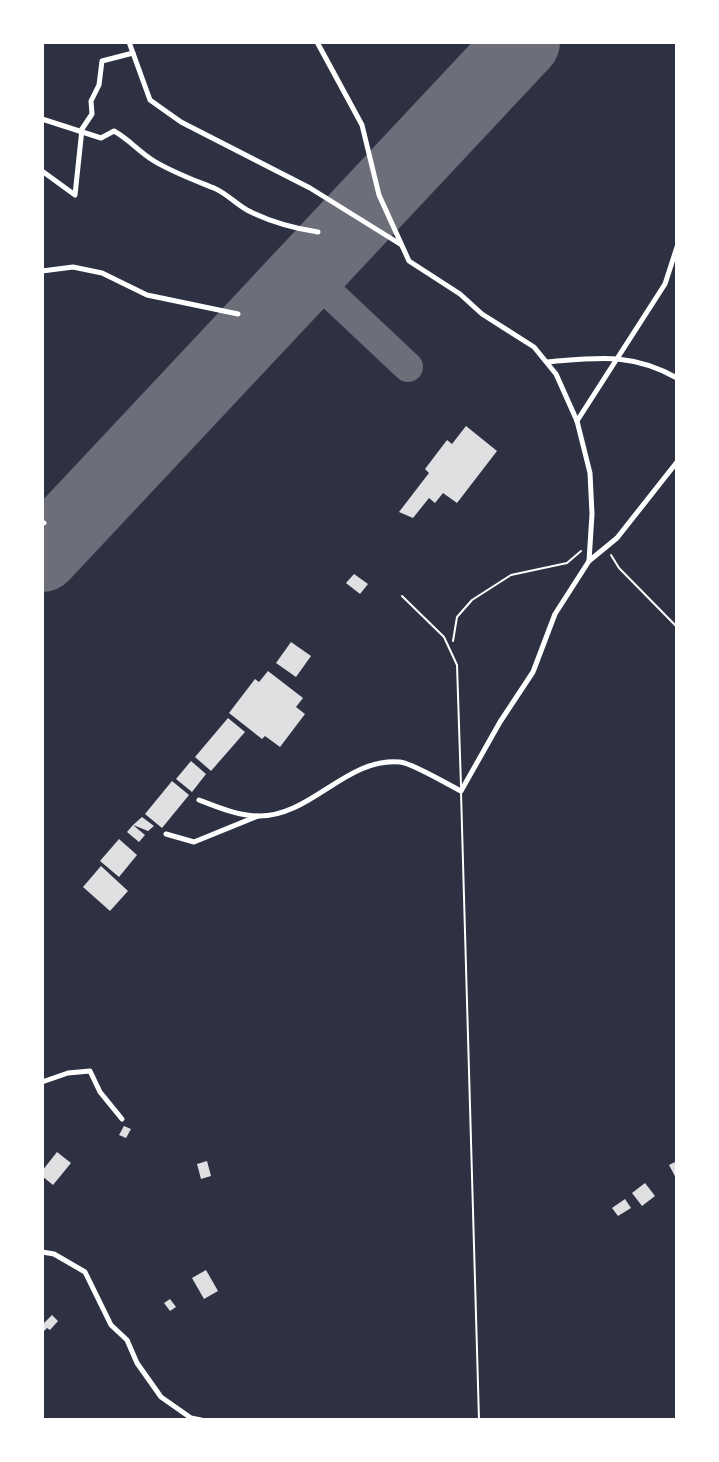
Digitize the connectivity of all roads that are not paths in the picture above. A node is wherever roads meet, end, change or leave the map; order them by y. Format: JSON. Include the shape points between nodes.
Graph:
{"nodes":[{"id":1,"x":129,"y":42,"type":"edge"},
{"id":2,"x":317,"y":42,"type":"edge"},
{"id":3,"x":133,"y":53,"type":"junction"},
{"id":4,"x":42,"y":119,"type":"edge"},
{"id":5,"x":81,"y":131,"type":"junction"},
{"id":6,"x":42,"y":171,"type":"edge"},
{"id":7,"x":318,"y":232,"type":"dead end"},
{"id":8,"x":401,"y":244,"type":"junction"},
{"id":9,"x":677,"y":247,"type":"edge"},
{"id":10,"x":42,"y":271,"type":"edge"},
{"id":11,"x":238,"y":314,"type":"dead end"},
{"id":12,"x":616,"y":358,"type":"junction"},
{"id":13,"x":546,"y":362,"type":"junction"},
{"id":14,"x":677,"y":378,"type":"edge"},
{"id":15,"x":577,"y":421,"type":"junction"},
{"id":16,"x":677,"y":462,"type":"edge"},
{"id":17,"x":589,"y":561,"type":"junction"},
{"id":18,"x":402,"y":596,"type":"dead end"},
{"id":19,"x":461,"y":791,"type":"junction"},
{"id":20,"x":199,"y":800,"type":"dead end"},
{"id":21,"x":259,"y":816,"type":"junction"},
{"id":22,"x":166,"y":834,"type":"dead end"},
{"id":23,"x":42,"y":1082,"type":"edge"},
{"id":24,"x":122,"y":1119,"type":"dead end"},
{"id":25,"x":42,"y":1252,"type":"edge"},
{"id":26,"x":201,"y":1420,"type":"edge"},
{"id":27,"x":479,"y":1420,"type":"edge"}],
"edges":[{"from":1,"to":3,"type":"street"},
{"from":2,"to":8,"type":"street","via":[[362,125],[379,195]]},
{"from":3,"to":5,"type":"street","via":[[102,61],[92,114]]},
{"from":3,"to":8,"type":"street","via":[[150,100]]},
{"from":4,"to":5,"type":"street"},
{"from":5,"to":6,"type":"street","via":[[75,195]]},
{"from":5,"to":7,"type":"street","via":[[101,138],[114,131],[166,168],[219,190],[245,209],[286,227]]},
{"from":8,"to":13,"type":"street","via":[[409,261],[534,347]]},
{"from":9,"to":12,"type":"street","via":[[665,284]]},
{"from":10,"to":11,"type":"street","via":[[73,267],[102,273],[147,295]]},
{"from":12,"to":13,"type":"street"},
{"from":12,"to":14,"type":"street","via":[[656,366]]},
{"from":12,"to":15,"type":"street"},
{"from":13,"to":15,"type":"street"},
{"from":15,"to":17,"type":"street","via":[[590,473]]},
{"from":16,"to":17,"type":"street","via":[[607,547]]},
{"from":17,"to":19,"type":"street","via":[[555,614],[533,672]]},
{"from":18,"to":19,"type":"lane","via":[[444,637],[457,665]]},
{"from":19,"to":21,"type":"street","via":[[403,762],[374,764],[291,810]]},
{"from":19,"to":27,"type":"lane"},
{"from":20,"to":21,"type":"street"},
{"from":21,"to":22,"type":"street","via":[[194,842]]},
{"from":23,"to":24,"type":"street","via":[[90,1071]]},
{"from":25,"to":26,"type":"street","via":[[85,1272],[111,1325],[127,1340],[161,1397]]}]}
